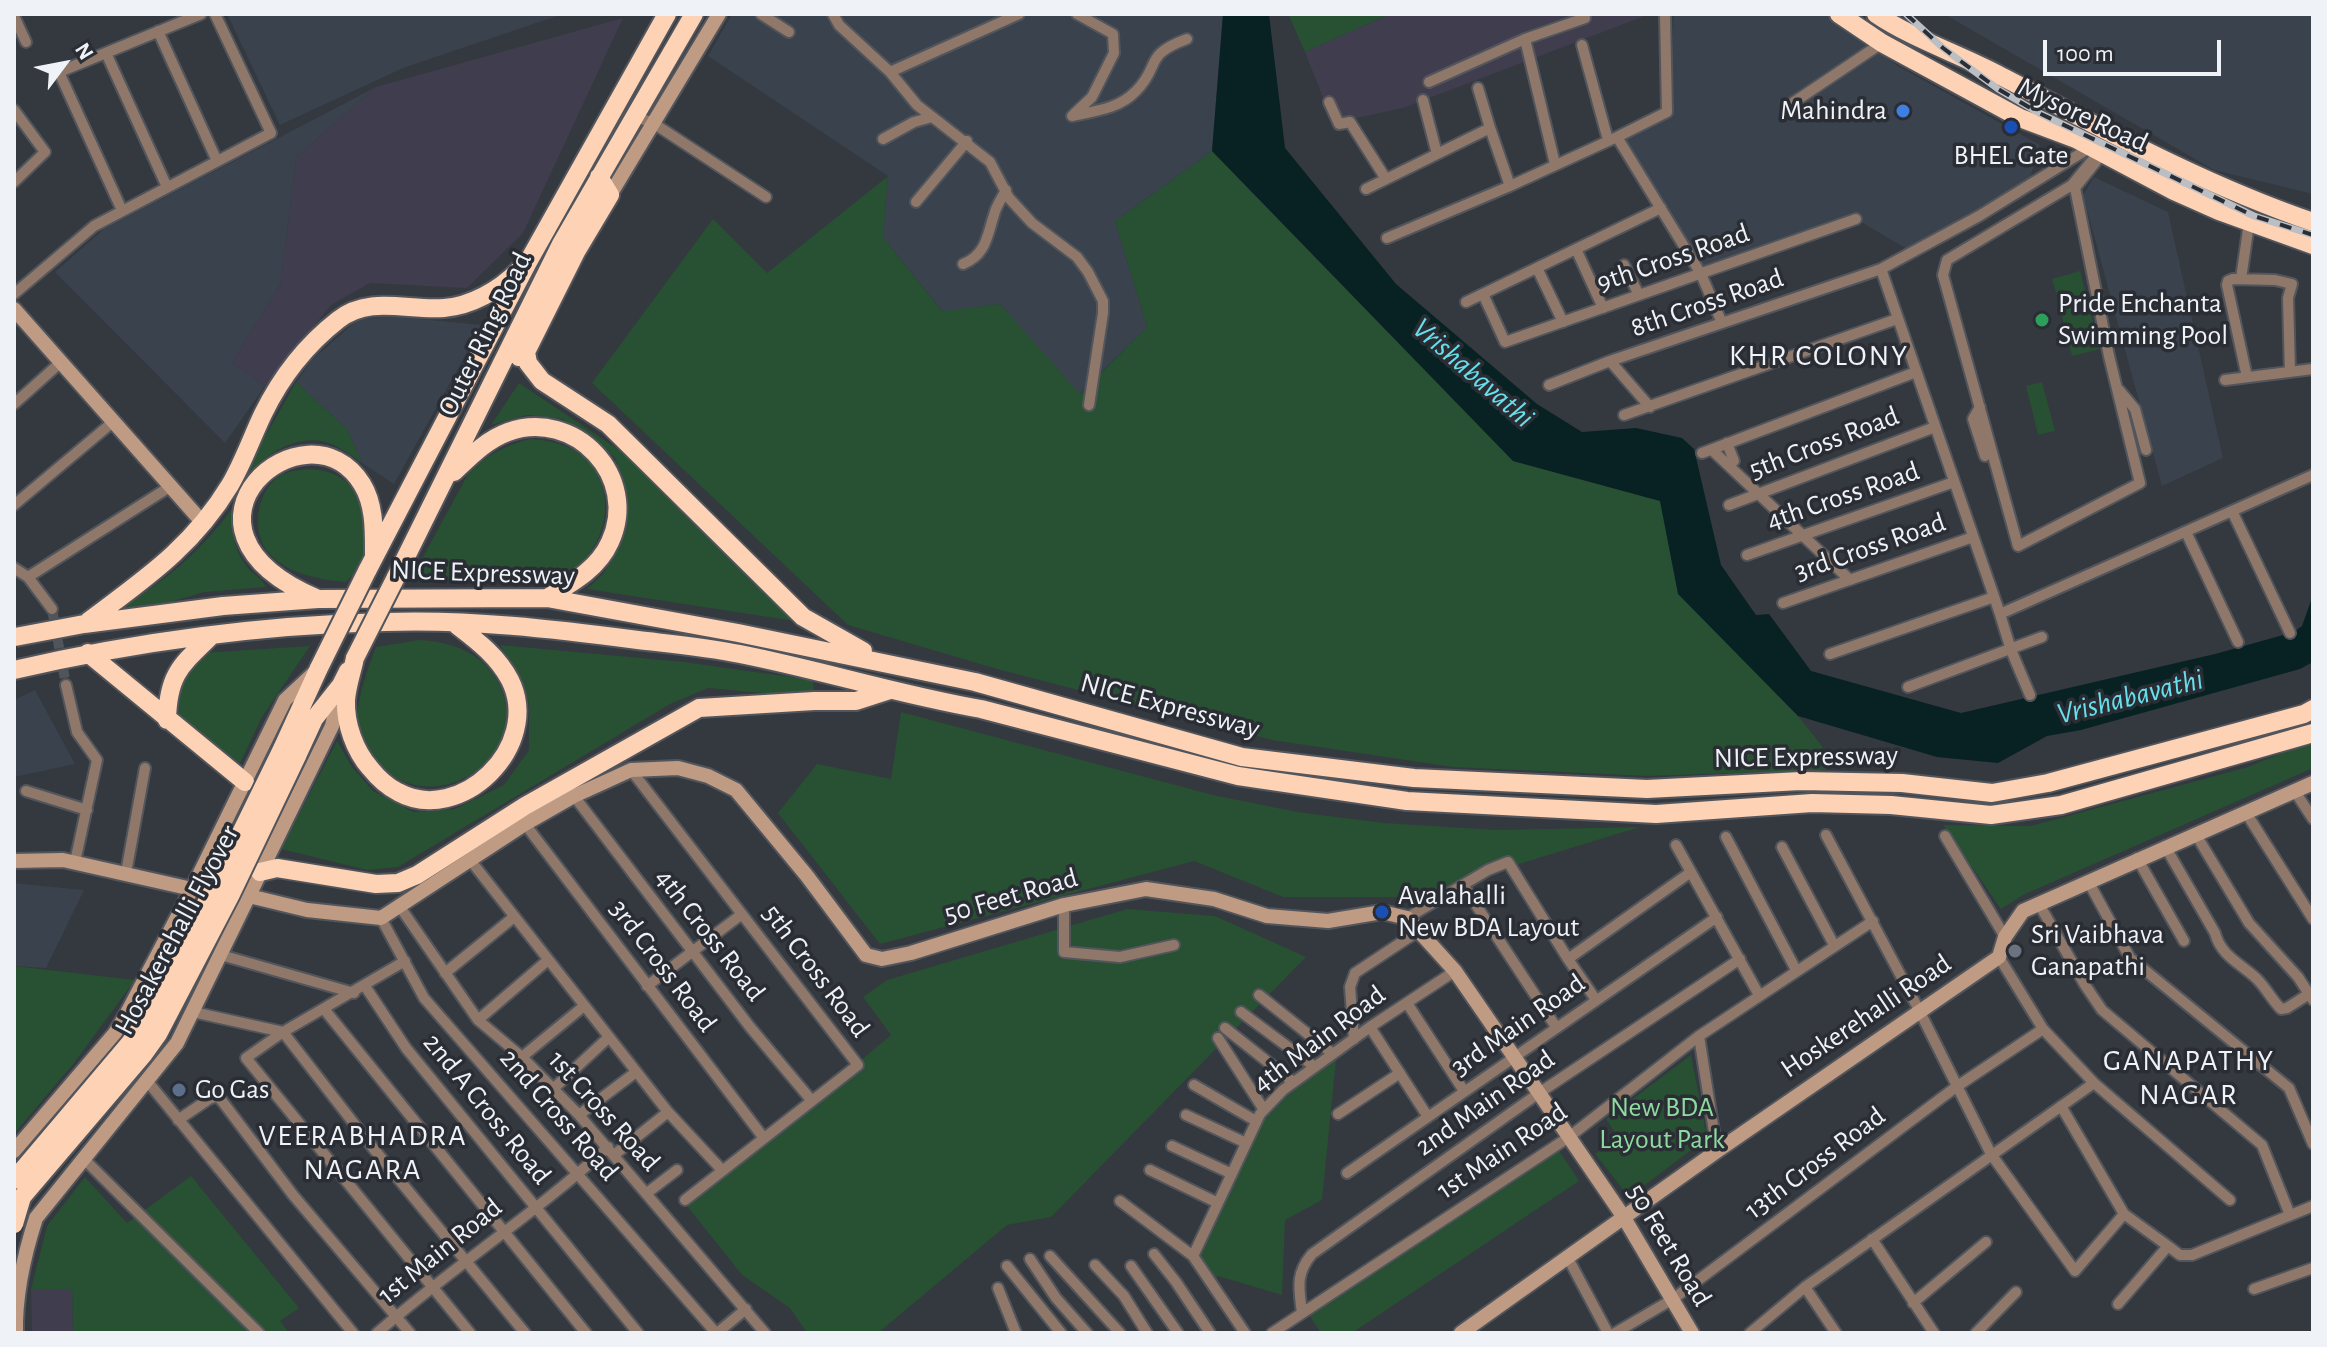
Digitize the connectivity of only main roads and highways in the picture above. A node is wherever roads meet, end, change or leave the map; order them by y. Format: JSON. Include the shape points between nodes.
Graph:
{"nodes":[{"id":1,"x":667,"y":14,"type":"edge"},
{"id":2,"x":694,"y":14,"type":"edge"},
{"id":3,"x":1839,"y":14,"type":"edge"},
{"id":4,"x":1876,"y":14,"type":"edge"},
{"id":5,"x":599,"y":177,"type":"junction"},
{"id":6,"x":2313,"y":222,"type":"edge"},
{"id":7,"x":2313,"y":245,"type":"edge"},
{"id":8,"x":528,"y":262,"type":"junction"},
{"id":9,"x":526,"y":352,"type":"junction"},
{"id":10,"x":497,"y":372,"type":"junction"},
{"id":11,"x":445,"y":479,"type":"junction"},
{"id":12,"x":230,"y":485,"type":"junction"},
{"id":13,"x":247,"y":496,"type":"junction"},
{"id":14,"x":370,"y":565,"type":"junction"},
{"id":15,"x":547,"y":598,"type":"junction"},
{"id":16,"x":318,"y":599,"type":"junction"},
{"id":17,"x":453,"y":622,"type":"junction"},
{"id":18,"x":84,"y":624,"type":"junction"},
{"id":19,"x":212,"y":635,"type":"junction"},
{"id":20,"x":15,"y":637,"type":"edge"},
{"id":21,"x":88,"y":653,"type":"junction"},
{"id":22,"x":355,"y":658,"type":"junction"},
{"id":23,"x":895,"y":666,"type":"junction"},
{"id":24,"x":319,"y":668,"type":"joint"},
{"id":25,"x":14,"y":670,"type":"edge"},
{"id":26,"x":341,"y":685,"type":"joint"},
{"id":27,"x":890,"y":690,"type":"junction"},
{"id":28,"x":2313,"y":709,"type":"edge"},
{"id":29,"x":167,"y":720,"type":"junction"},
{"id":30,"x":2313,"y":733,"type":"edge"},
{"id":31,"x":289,"y":753,"type":"junction"},
{"id":32,"x":245,"y":782,"type":"road end"},
{"id":33,"x":260,"y":872,"type":"road end"},
{"id":34,"x":14,"y":1180,"type":"edge"},
{"id":35,"x":14,"y":1224,"type":"edge"}],
"edges":[{"from":1,"to":8,"type":"highway","name":"Outer Ring Road"},
{"from":2,"to":5,"type":"highway","name":"Outer Ring Road"},
{"from":3,"to":7,"type":"highway","name":"Mysore Road","via":[[2020,118],[2076,139],[2174,191]]},
{"from":4,"to":6,"type":"highway","name":"Mysore Road","via":[[2181,170]]},
{"from":5,"to":9,"type":"highway","via":[[610,195]]},
{"from":5,"to":10,"type":"highway","name":"Outer Ring Road"},
{"from":8,"to":12,"type":"highway","via":[[506,283],[467,303],[444,308],[380,305],[340,318],[289,370]]},
{"from":8,"to":14,"type":"highway","name":"Outer Ring Road"},
{"from":9,"to":10,"type":"highway"},
{"from":9,"to":23,"type":"highway","via":[[542,381],[608,424],[803,617]]},
{"from":10,"to":11,"type":"highway","name":"Outer Ring Road"},
{"from":11,"to":15,"type":"highway","via":[[494,438],[526,428],[561,429],[597,453],[614,488],[616,525],[593,566]]},
{"from":11,"to":22,"type":"highway","name":"Outer Ring Road","bridge":true},
{"from":12,"to":13,"type":"highway"},
{"from":12,"to":18,"type":"highway","via":[[165,565]]},
{"from":13,"to":14,"type":"highway","via":[[276,464],[307,454],[332,459],[362,483],[368,497],[374,531]]},
{"from":13,"to":16,"type":"highway","via":[[244,535],[258,562]]},
{"from":14,"to":24,"type":"highway","name":"Outer Ring Road","bridge":true},
{"from":15,"to":16,"type":"highway","name":"NICE Expressway"},
{"from":15,"to":23,"type":"highway","name":"NICE Expressway"},
{"from":16,"to":18,"type":"highway","name":"NICE Expressway"},
{"from":17,"to":19,"type":"highway","name":"NICE Expressway"},
{"from":17,"to":22,"type":"highway","via":[[501,666],[510,681],[518,727],[507,755],[491,773],[455,794],[436,799],[400,794],[361,758],[346,701]]},
{"from":17,"to":27,"type":"highway","name":"NICE Expressway","via":[[738,653]]},
{"from":18,"to":20,"type":"highway","name":"NICE Expressway","bridge":true},
{"from":19,"to":21,"type":"highway","name":"NICE Expressway"},
{"from":19,"to":29,"type":"highway","via":[[173,679]]},
{"from":21,"to":25,"type":"highway","name":"NICE Expressway"},
{"from":21,"to":29,"type":"highway"},
{"from":22,"to":26,"type":"highway","name":"Outer Ring Road"},
{"from":23,"to":28,"type":"highway","name":"NICE Expressway","via":[[975,682],[1242,757],[1414,778],[1647,789],[1801,781],[1902,783],[1992,793],[2063,779]]},
{"from":24,"to":31,"type":"highway","name":"Hosakerehalli Flyover"},
{"from":26,"to":31,"type":"highway","name":"Hosakerehalli Flyover"},
{"from":27,"to":30,"type":"highway","name":"NICE Expressway","via":[[1238,776],[1407,801],[1656,814],[1812,803],[1991,815],[2061,805]]},
{"from":27,"to":33,"type":"highway","via":[[856,701],[699,708],[398,883],[277,868]]},
{"from":29,"to":32,"type":"highway"},
{"from":31,"to":34,"type":"highway","name":"Hosakerehalli Flyover","bridge":true,"via":[[143,1025]]},
{"from":31,"to":35,"type":"highway","name":"Hosakerehalli Flyover","bridge":true,"via":[[230,896],[158,1034],[22,1197]]}]}
